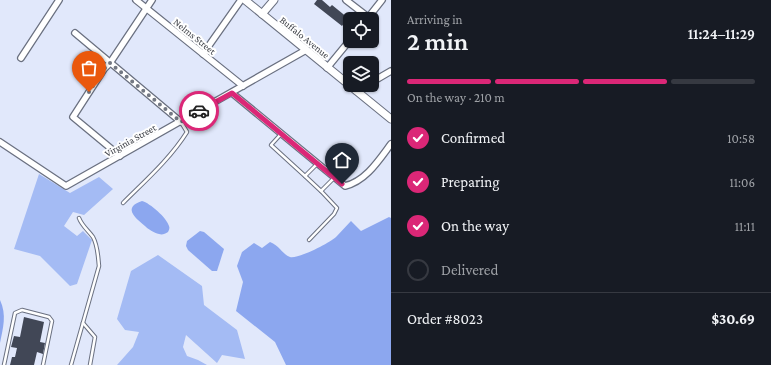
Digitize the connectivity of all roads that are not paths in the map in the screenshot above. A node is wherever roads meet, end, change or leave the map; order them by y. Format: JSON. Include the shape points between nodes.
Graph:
{"nodes":[{"id":1,"x":59,"y":0,"type":"edge"},
{"id":2,"x":136,"y":0,"type":"edge"},
{"id":3,"x":152,"y":0,"type":"edge"},
{"id":4,"x":241,"y":0,"type":"edge"},
{"id":5,"x":245,"y":0,"type":"edge"},
{"id":6,"x":274,"y":0,"type":"edge"},
{"id":7,"x":346,"y":0,"type":"edge"},
{"id":8,"x":382,"y":0,"type":"edge"},
{"id":9,"x":146,"y":8,"type":"junction"},
{"id":10,"x":360,"y":12,"type":"edge"},
{"id":11,"x":372,"y":12,"type":"edge"},
{"id":12,"x":262,"y":14,"type":"junction"},
{"id":13,"x":75,"y":33,"type":"dead end"},
{"id":14,"x":343,"y":48,"type":"edge"},
{"id":15,"x":306,"y":50,"type":"junction"},
{"id":16,"x":203,"y":54,"type":"junction"},
{"id":17,"x":21,"y":58,"type":"dead end"},
{"id":18,"x":110,"y":63,"type":"junction"},
{"id":19,"x":327,"y":68,"type":"junction"},
{"id":20,"x":391,"y":71,"type":"edge"},
{"id":21,"x":379,"y":78,"type":"edge"},
{"id":22,"x":343,"y":81,"type":"edge"},
{"id":23,"x":243,"y":86,"type":"junction"},
{"id":24,"x":357,"y":92,"type":"edge"},
{"id":25,"x":232,"y":93,"type":"junction"},
{"id":26,"x":391,"y":119,"type":"edge"},
{"id":27,"x":181,"y":122,"type":"junction"},
{"id":28,"x":281,"y":134,"type":"junction"},
{"id":29,"x":0,"y":142,"type":"edge"},
{"id":30,"x":391,"y":144,"type":"edge"},
{"id":31,"x":120,"y":156,"type":"junction"},
{"id":32,"x":319,"y":165,"type":"junction"},
{"id":33,"x":305,"y":176,"type":"junction"},
{"id":34,"x":334,"y":178,"type":"junction"},
{"id":35,"x":321,"y":191,"type":"junction"},
{"id":36,"x":123,"y":204,"type":"dead end"},
{"id":37,"x":79,"y":218,"type":"dead end"},
{"id":38,"x":309,"y":240,"type":"dead end"},
{"id":39,"x":83,"y":322,"type":"junction"},
{"id":40,"x":4,"y":365,"type":"edge"},
{"id":41,"x":42,"y":365,"type":"edge"},
{"id":42,"x":71,"y":365,"type":"edge"},
{"id":43,"x":90,"y":365,"type":"edge"}],
"edges":[{"from":1,"to":17,"type":"street"},
{"from":2,"to":9,"type":"street","name":"Nelms Street"},
{"from":3,"to":9,"type":"street"},
{"from":4,"to":16,"type":"street"},
{"from":5,"to":12,"type":"street","name":"Buffalo Avenue"},
{"from":6,"to":12,"type":"street"},
{"from":7,"to":10,"type":"street"},
{"from":8,"to":11,"type":"street"},
{"from":9,"to":16,"type":"street","name":"Nelms Street"},
{"from":9,"to":18,"type":"street"},
{"from":12,"to":15,"type":"street","name":"Buffalo Avenue"},
{"from":13,"to":18,"type":"street"},
{"from":14,"to":19,"type":"street"},
{"from":15,"to":19,"type":"street","name":"Buffalo Avenue"},
{"from":15,"to":23,"type":"street","name":"Virginia Street"},
{"from":16,"to":23,"type":"street","name":"Nelms Street"},
{"from":18,"to":27,"type":"street"},
{"from":18,"to":31,"type":"street","via":[[74,116]]},
{"from":19,"to":22,"type":"street","name":"Buffalo Avenue"},
{"from":20,"to":21,"type":"street"},
{"from":23,"to":25,"type":"street","name":"Virginia Street"},
{"from":24,"to":26,"type":"street","name":"Buffalo Avenue"},
{"from":25,"to":27,"type":"street","name":"Virginia Street"},
{"from":25,"to":28,"type":"street"},
{"from":27,"to":31,"type":"street","name":"Virginia Street"},
{"from":27,"to":36,"type":"lane","via":[[187,132],[182,140]]},
{"from":28,"to":32,"type":"street"},
{"from":28,"to":33,"type":"lane","via":[[271,145]]},
{"from":29,"to":31,"type":"street","name":"Virginia Street","via":[[66,186]]},
{"from":30,"to":34,"type":"street","via":[[368,174],[345,186]]},
{"from":32,"to":33,"type":"lane"},
{"from":32,"to":34,"type":"street"},
{"from":33,"to":35,"type":"lane"},
{"from":34,"to":35,"type":"lane"},
{"from":35,"to":38,"type":"lane","via":[[337,208]]},
{"from":37,"to":39,"type":"lane","via":[[93,237],[99,266]]},
{"from":39,"to":42,"type":"lane"},
{"from":39,"to":43,"type":"lane","via":[[95,337]]},
{"from":40,"to":41,"type":"lane","via":[[15,313],[22,310],[49,317],[52,321]]}]}
